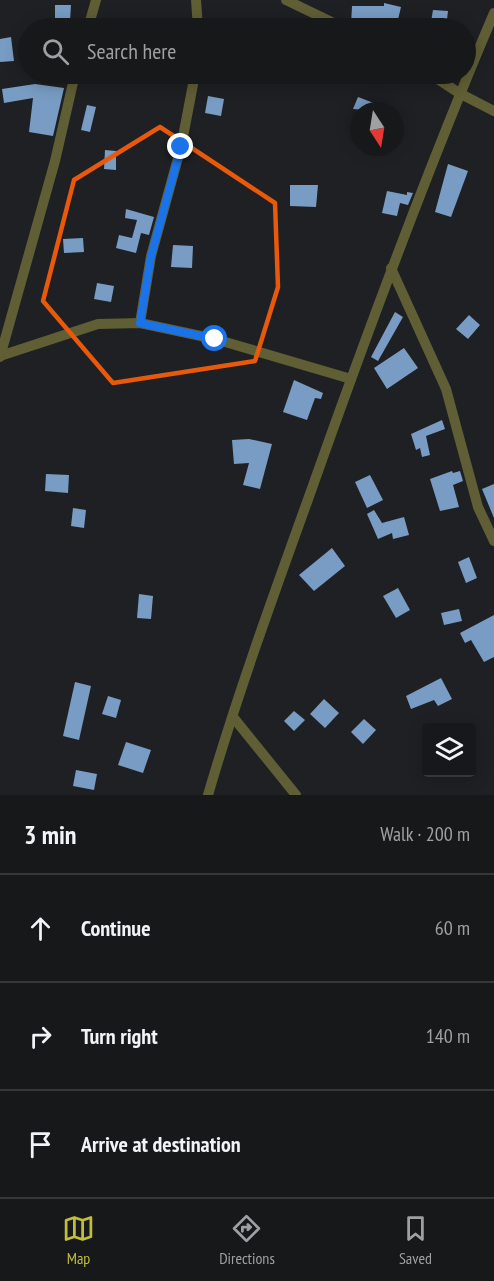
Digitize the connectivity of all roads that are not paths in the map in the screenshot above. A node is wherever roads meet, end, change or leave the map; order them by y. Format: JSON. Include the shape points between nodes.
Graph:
{"nodes":[{"id":1,"x":96,"y":0,"type":"edge"},
{"id":2,"x":196,"y":0,"type":"edge"},
{"id":3,"x":286,"y":0,"type":"edge"},
{"id":4,"x":494,"y":13,"type":"edge"},
{"id":5,"x":91,"y":18,"type":"edge"},
{"id":6,"x":197,"y":18,"type":"edge"},
{"id":7,"x":323,"y":18,"type":"edge"},
{"id":8,"x":476,"y":54,"type":"edge"},
{"id":9,"x":73,"y":84,"type":"edge"},
{"id":10,"x":193,"y":84,"type":"edge"},
{"id":11,"x":445,"y":84,"type":"edge"},
{"id":12,"x":463,"y":84,"type":"edge"},
{"id":13,"x":459,"y":93,"type":"junction"},
{"id":14,"x":494,"y":111,"type":"edge"},
{"id":15,"x":391,"y":268,"type":"junction"},
{"id":16,"x":382,"y":293,"type":"junction"},
{"id":17,"x":402,"y":297,"type":"junction"},
{"id":18,"x":140,"y":323,"type":"junction"},
{"id":19,"x":0,"y":356,"type":"edge"},
{"id":20,"x":351,"y":379,"type":"junction"},
{"id":21,"x":494,"y":541,"type":"edge"},
{"id":22,"x":233,"y":717,"type":"junction"},
{"id":23,"x":208,"y":795,"type":"edge"},
{"id":24,"x":296,"y":795,"type":"edge"}],
"edges":[{"from":1,"to":5,"type":"street"},
{"from":2,"to":6,"type":"street"},
{"from":3,"to":7,"type":"street"},
{"from":4,"to":8,"type":"street"},
{"from":9,"to":19,"type":"street"},
{"from":10,"to":18,"type":"street","via":[[181,147],[151,256]]},
{"from":11,"to":13,"type":"street"},
{"from":12,"to":13,"type":"street"},
{"from":13,"to":14,"type":"street"},
{"from":13,"to":15,"type":"street"},
{"from":15,"to":16,"type":"street"},
{"from":15,"to":17,"type":"street"},
{"from":16,"to":17,"type":"street"},
{"from":16,"to":20,"type":"street"},
{"from":17,"to":21,"type":"street","via":[[446,389],[478,507]]},
{"from":18,"to":19,"type":"street","via":[[98,324]]},
{"from":18,"to":20,"type":"street","via":[[215,339]]},
{"from":20,"to":22,"type":"street"},
{"from":22,"to":23,"type":"street"},
{"from":22,"to":24,"type":"street"}]}
